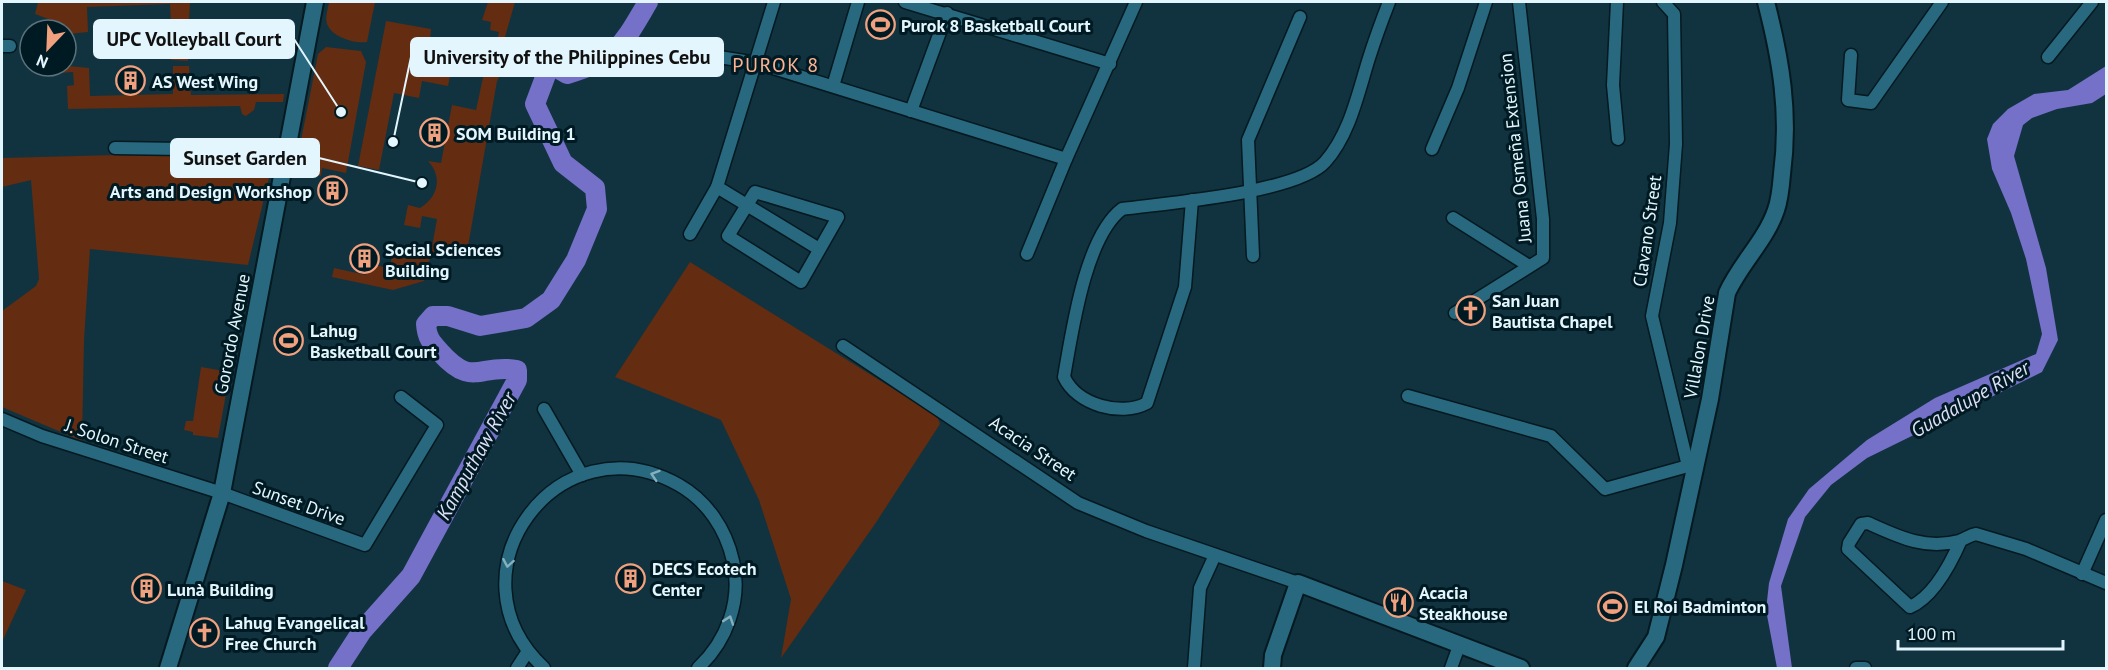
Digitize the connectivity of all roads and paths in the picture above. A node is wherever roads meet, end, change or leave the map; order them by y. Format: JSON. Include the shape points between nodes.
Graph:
{"nodes":[{"id":1,"x":315,"y":2,"type":"edge"},
{"id":2,"x":774,"y":2,"type":"edge"},
{"id":3,"x":858,"y":2,"type":"edge"},
{"id":4,"x":905,"y":2,"type":"edge"},
{"id":5,"x":1136,"y":2,"type":"edge"},
{"id":6,"x":1386,"y":2,"type":"edge"},
{"id":7,"x":1486,"y":2,"type":"edge"},
{"id":8,"x":1519,"y":2,"type":"edge"},
{"id":9,"x":1617,"y":2,"type":"edge"},
{"id":10,"x":1663,"y":2,"type":"edge"},
{"id":11,"x":1766,"y":2,"type":"edge"},
{"id":12,"x":1941,"y":2,"type":"edge"},
{"id":13,"x":2092,"y":2,"type":"edge"},
{"id":14,"x":947,"y":13,"type":"junction"},
{"id":15,"x":1300,"y":17,"type":"dead end"},
{"id":16,"x":699,"y":54,"type":"dead end"},
{"id":17,"x":1851,"y":55,"type":"dead end"},
{"id":18,"x":2048,"y":57,"type":"dead end"},
{"id":19,"x":757,"y":63,"type":"junction"},
{"id":20,"x":1110,"y":64,"type":"junction"},
{"id":21,"x":833,"y":86,"type":"junction"},
{"id":22,"x":911,"y":111,"type":"junction"},
{"id":23,"x":1618,"y":139,"type":"dead end"},
{"id":24,"x":115,"y":148,"type":"dead end"},
{"id":25,"x":1432,"y":149,"type":"dead end"},
{"id":26,"x":286,"y":154,"type":"junction"},
{"id":27,"x":1066,"y":159,"type":"junction"},
{"id":28,"x":717,"y":187,"type":"junction"},
{"id":29,"x":1251,"y":190,"type":"junction"},
{"id":30,"x":1192,"y":200,"type":"junction"},
{"id":31,"x":747,"y":204,"type":"junction"},
{"id":32,"x":1453,"y":218,"type":"dead end"},
{"id":33,"x":690,"y":234,"type":"dead end"},
{"id":34,"x":819,"y":249,"type":"junction"},
{"id":35,"x":1027,"y":254,"type":"dead end"},
{"id":36,"x":1252,"y":256,"type":"dead end"},
{"id":37,"x":1529,"y":266,"type":"junction"},
{"id":38,"x":1455,"y":313,"type":"dead end"},
{"id":39,"x":843,"y":346,"type":"dead end"},
{"id":40,"x":1408,"y":396,"type":"dead end"},
{"id":41,"x":401,"y":397,"type":"dead end"},
{"id":42,"x":544,"y":409,"type":"dead end"},
{"id":43,"x":2,"y":419,"type":"edge"},
{"id":44,"x":1692,"y":467,"type":"junction"},
{"id":45,"x":582,"y":475,"type":"junction"},
{"id":46,"x":222,"y":493,"type":"junction"},
{"id":47,"x":2105,"y":527,"type":"edge"},
{"id":48,"x":1961,"y":540,"type":"junction"},
{"id":49,"x":1215,"y":555,"type":"junction"},
{"id":50,"x":2082,"y":574,"type":"junction"},
{"id":51,"x":1298,"y":583,"type":"junction"},
{"id":52,"x":2106,"y":584,"type":"edge"},
{"id":53,"x":1460,"y":644,"type":"junction"},
{"id":54,"x":528,"y":651,"type":"junction"},
{"id":55,"x":168,"y":669,"type":"edge"},
{"id":56,"x":517,"y":669,"type":"edge"},
{"id":57,"x":544,"y":669,"type":"edge"},
{"id":58,"x":698,"y":669,"type":"edge"},
{"id":59,"x":1194,"y":669,"type":"edge"},
{"id":60,"x":1272,"y":669,"type":"edge"},
{"id":61,"x":1450,"y":669,"type":"edge"},
{"id":62,"x":1521,"y":669,"type":"edge"},
{"id":63,"x":1636,"y":669,"type":"edge"},
{"id":64,"x":1856,"y":669,"type":"edge"},
{"id":65,"x":1865,"y":669,"type":"edge"}],
"edges":[{"from":1,"to":26,"type":"street","name":"Gorordo Avenue"},
{"from":2,"to":19,"type":"street"},
{"from":3,"to":21,"type":"street"},
{"from":4,"to":14,"type":"street"},
{"from":5,"to":20,"type":"street"},
{"from":6,"to":29,"type":"street","via":[[1352,111],[1332,153],[1305,175]]},
{"from":7,"to":25,"type":"street","via":[[1458,88]]},
{"from":8,"to":37,"type":"street","name":"Juana Osmeña Extension","via":[[1544,244],[1543,258]]},
{"from":9,"to":23,"type":"street","via":[[1613,103]]},
{"from":10,"to":44,"type":"street","name":"Clavano Street","via":[[1674,14],[1676,144],[1670,223],[1652,316]]},
{"from":11,"to":44,"type":"street","name":"Villalon Drive","via":[[1782,64],[1786,102],[1786,149],[1780,194],[1771,222],[1727,293]]},
{"from":12,"to":17,"type":"street","via":[[1871,103],[1848,100]]},
{"from":13,"to":18,"type":"street"},
{"from":14,"to":20,"type":"street"},
{"from":14,"to":22,"type":"street"},
{"from":15,"to":29,"type":"street","via":[[1248,140]]},
{"from":16,"to":19,"type":"street"},
{"from":19,"to":21,"type":"street"},
{"from":19,"to":28,"type":"street"},
{"from":20,"to":27,"type":"street"},
{"from":21,"to":22,"type":"street"},
{"from":22,"to":27,"type":"street"},
{"from":24,"to":26,"type":"street"},
{"from":26,"to":46,"type":"street","name":"Gorordo Avenue"},
{"from":27,"to":35,"type":"street"},
{"from":28,"to":31,"type":"street"},
{"from":28,"to":33,"type":"street"},
{"from":29,"to":30,"type":"street"},
{"from":29,"to":36,"type":"street"},
{"from":30,"to":30,"type":"street","via":[[1122,209],[1108,221],[1080,292],[1064,377],[1080,398],[1131,410],[1147,403],[1185,288]]},
{"from":31,"to":34,"type":"street"},
{"from":31,"to":34,"type":"street","via":[[755,192],[838,217]]},
{"from":31,"to":34,"type":"street","via":[[728,236],[801,282]]},
{"from":32,"to":37,"type":"street"},
{"from":37,"to":38,"type":"street","name":"Juana Osmeña Extension"},
{"from":39,"to":49,"type":"street","name":"Acacia Street","via":[[1078,503]]},
{"from":40,"to":44,"type":"street","via":[[1551,436],[1605,489]]},
{"from":41,"to":46,"type":"street","name":"Sunset Drive","via":[[437,425],[365,545]]},
{"from":42,"to":45,"type":"street"},
{"from":43,"to":46,"type":"street","name":"J. Solon Street","via":[[42,436]]},
{"from":44,"to":63,"type":"street","name":"Villalon Drive","via":[[1656,637]]},
{"from":45,"to":54,"type":"street","one_way":true,"via":[[542,499],[524,520],[512,545],[506,572],[507,600],[514,626]]},
{"from":58,"to":45,"type":"street","one_way":true,"via":[[721,639],[733,607],[734,566],[720,527],[694,495],[658,475],[617,469]]},
{"from":46,"to":55,"type":"street","name":"Gorordo Avenue"},
{"from":47,"to":50,"type":"street"},
{"from":48,"to":48,"type":"street","via":[[1914,543],[1868,523],[1861,524],[1848,549],[1910,607],[1920,603],[1952,560]]},
{"from":48,"to":50,"type":"street","via":[[1976,534],[2026,549]]},
{"from":49,"to":51,"type":"street","name":"Acacia Street"},
{"from":49,"to":59,"type":"street","via":[[1200,588]]},
{"from":50,"to":52,"type":"street"},
{"from":51,"to":53,"type":"street","name":"Acacia Street"},
{"from":51,"to":60,"type":"street","via":[[1273,655]]},
{"from":53,"to":61,"type":"street"},
{"from":53,"to":62,"type":"street","name":"Acacia Street"},
{"from":54,"to":56,"type":"street"},
{"from":54,"to":57,"type":"street"},
{"from":64,"to":65,"type":"street"}]}
